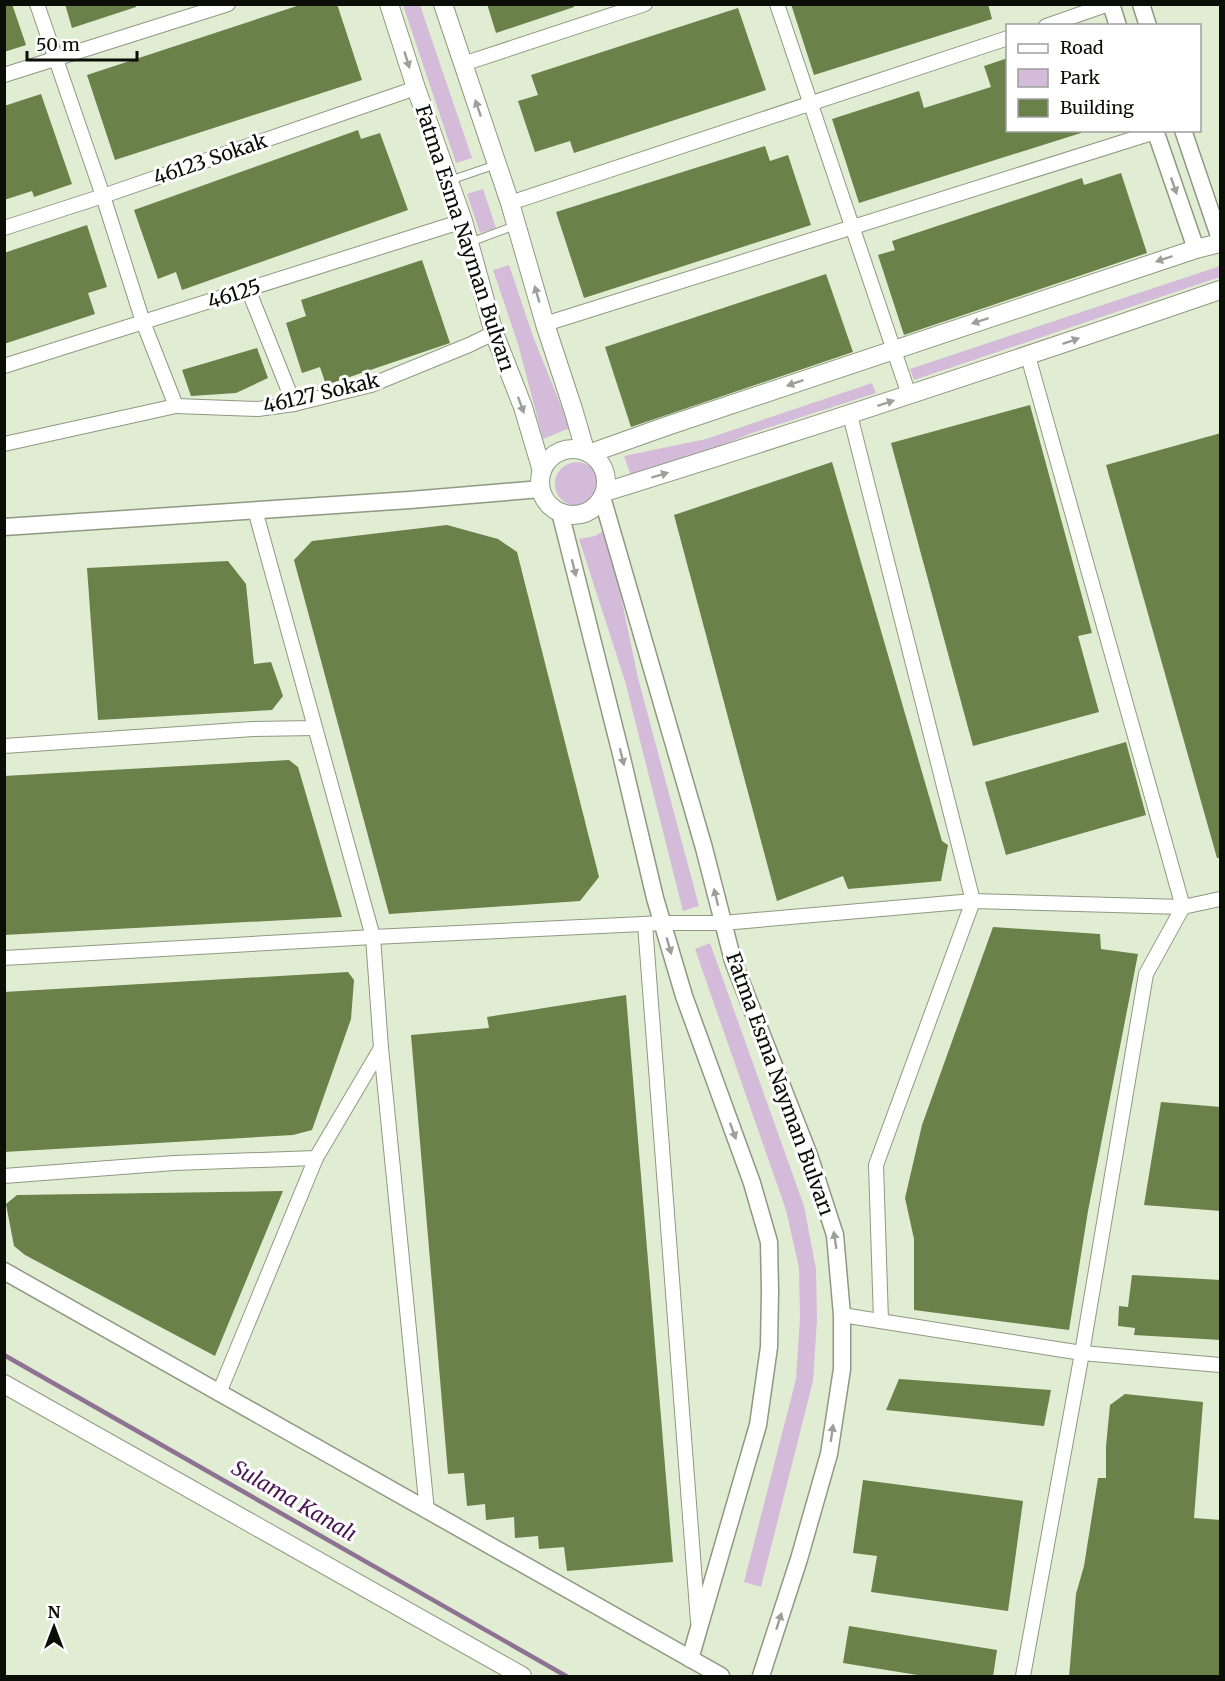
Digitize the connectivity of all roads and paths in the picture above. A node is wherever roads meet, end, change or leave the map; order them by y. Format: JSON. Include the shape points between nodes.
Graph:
{"nodes":[{"id":1,"x":37,"y":4,"type":"edge"},
{"id":2,"x":228,"y":4,"type":"edge"},
{"id":3,"x":390,"y":4,"type":"edge"},
{"id":4,"x":443,"y":4,"type":"edge"},
{"id":5,"x":645,"y":4,"type":"edge"},
{"id":6,"x":777,"y":4,"type":"edge"},
{"id":7,"x":1110,"y":4,"type":"edge"},
{"id":8,"x":1141,"y":4,"type":"edge"},
{"id":9,"x":1052,"y":24,"type":"edge"},
{"id":10,"x":1117,"y":24,"type":"edge"},
{"id":11,"x":1147,"y":24,"type":"edge"},
{"id":12,"x":1006,"y":39,"type":"edge"},
{"id":13,"x":55,"y":58,"type":"junction"},
{"id":14,"x":463,"y":64,"type":"junction"},
{"id":15,"x":4,"y":75,"type":"edge"},
{"id":16,"x":416,"y":88,"type":"junction"},
{"id":17,"x":810,"y":104,"type":"junction"},
{"id":18,"x":1152,"y":132,"type":"edge"},
{"id":19,"x":1155,"y":132,"type":"edge"},
{"id":20,"x":1184,"y":132,"type":"edge"},
{"id":21,"x":497,"y":164,"type":"junction"},
{"id":22,"x":448,"y":181,"type":"junction"},
{"id":23,"x":103,"y":196,"type":"junction"},
{"id":24,"x":510,"y":203,"type":"junction"},
{"id":25,"x":463,"y":221,"type":"junction"},
{"id":26,"x":516,"y":225,"type":"junction"},
{"id":27,"x":853,"y":227,"type":"junction"},
{"id":28,"x":4,"y":228,"type":"edge"},
{"id":29,"x":1221,"y":241,"type":"edge"},
{"id":30,"x":469,"y":243,"type":"junction"},
{"id":31,"x":1196,"y":249,"type":"junction"},
{"id":32,"x":248,"y":289,"type":"junction"},
{"id":33,"x":1221,"y":290,"type":"edge"},
{"id":34,"x":143,"y":322,"type":"junction"},
{"id":35,"x":545,"y":324,"type":"junction"},
{"id":36,"x":494,"y":333,"type":"junction"},
{"id":37,"x":894,"y":350,"type":"junction"},
{"id":38,"x":1028,"y":356,"type":"junction"},
{"id":39,"x":4,"y":366,"type":"edge"},
{"id":40,"x":909,"y":395,"type":"junction"},
{"id":41,"x":294,"y":404,"type":"junction"},
{"id":42,"x":176,"y":406,"type":"junction"},
{"id":43,"x":850,"y":414,"type":"junction"},
{"id":44,"x":4,"y":444,"type":"edge"},
{"id":45,"x":588,"y":452,"type":"junction"},
{"id":46,"x":541,"y":480,"type":"junction"},
{"id":47,"x":603,"y":495,"type":"junction"},
{"id":48,"x":255,"y":510,"type":"junction"},
{"id":49,"x":560,"y":512,"type":"junction"},
{"id":50,"x":4,"y":526,"type":"edge"},
{"id":51,"x":315,"y":728,"type":"junction"},
{"id":52,"x":4,"y":747,"type":"edge"},
{"id":53,"x":1221,"y":899,"type":"edge"},
{"id":54,"x":973,"y":901,"type":"junction"},
{"id":55,"x":1183,"y":907,"type":"junction"},
{"id":56,"x":723,"y":923,"type":"junction"},
{"id":57,"x":645,"y":924,"type":"junction"},
{"id":58,"x":663,"y":924,"type":"junction"},
{"id":59,"x":373,"y":937,"type":"junction"},
{"id":60,"x":4,"y":958,"type":"edge"},
{"id":61,"x":381,"y":1048,"type":"junction"},
{"id":62,"x":316,"y":1158,"type":"junction"},
{"id":63,"x":4,"y":1176,"type":"edge"},
{"id":64,"x":4,"y":1271,"type":"edge"},
{"id":65,"x":842,"y":1315,"type":"junction"},
{"id":66,"x":881,"y":1321,"type":"junction"},
{"id":67,"x":1082,"y":1353,"type":"junction"},
{"id":68,"x":1221,"y":1365,"type":"edge"},
{"id":69,"x":4,"y":1384,"type":"edge"},
{"id":70,"x":219,"y":1393,"type":"junction"},
{"id":71,"x":427,"y":1511,"type":"junction"},
{"id":72,"x":699,"y":1629,"type":"junction"},
{"id":73,"x":690,"y":1659,"type":"junction"},
{"id":74,"x":522,"y":1677,"type":"edge"},
{"id":75,"x":721,"y":1677,"type":"edge"},
{"id":76,"x":761,"y":1677,"type":"edge"},
{"id":77,"x":1023,"y":1677,"type":"edge"}],
"edges":[{"from":1,"to":13,"type":"street"},
{"from":2,"to":13,"type":"street"},
{"from":3,"to":16,"type":"main road","name":"Fatma Esma Nayman Bulvarı","one_way":true},
{"from":4,"to":14,"type":"main road"},
{"from":5,"to":14,"type":"street"},
{"from":6,"to":17,"type":"street"},
{"from":7,"to":9,"type":"street"},
{"from":7,"to":10,"type":"street"},
{"from":8,"to":11,"type":"street"},
{"from":12,"to":17,"type":"street"},
{"from":13,"to":15,"type":"street"},
{"from":13,"to":23,"type":"street"},
{"from":21,"to":14,"type":"main road","one_way":true},
{"from":16,"to":22,"type":"main road","name":"Fatma Esma Nayman Bulvarı"},
{"from":16,"to":23,"type":"street","name":"46123 Sokak"},
{"from":17,"to":24,"type":"street"},
{"from":17,"to":27,"type":"street"},
{"from":18,"to":27,"type":"street"},
{"from":19,"to":31,"type":"street","one_way":true},
{"from":20,"to":29,"type":"street"},
{"from":21,"to":22,"type":"lane"},
{"from":21,"to":24,"type":"main road"},
{"from":22,"to":25,"type":"main road","name":"Fatma Esma Nayman Bulvarı"},
{"from":23,"to":28,"type":"street","name":"46123 Sokak"},
{"from":23,"to":34,"type":"street"},
{"from":24,"to":26,"type":"main road"},
{"from":25,"to":30,"type":"main road","name":"Fatma Esma Nayman Bulvarı"},
{"from":25,"to":32,"type":"street","name":"46125"},
{"from":26,"to":30,"type":"lane"},
{"from":35,"to":26,"type":"main road","one_way":true},
{"from":27,"to":35,"type":"street"},
{"from":27,"to":37,"type":"street"},
{"from":29,"to":31,"type":"main road"},
{"from":30,"to":36,"type":"main road","name":"Fatma Esma Nayman Bulvarı"},
{"from":31,"to":37,"type":"main road","one_way":true},
{"from":32,"to":34,"type":"street","name":"46125"},
{"from":32,"to":41,"type":"street"},
{"from":38,"to":33,"type":"main road","one_way":true},
{"from":34,"to":39,"type":"street","name":"46125"},
{"from":34,"to":42,"type":"street"},
{"from":35,"to":45,"type":"main road"},
{"from":36,"to":41,"type":"street","name":"46127 Sokak","via":[[370,385]]},
{"from":36,"to":46,"type":"main road","name":"Fatma Esma Nayman Bulvarı","one_way":true,"via":[[523,407]]},
{"from":37,"to":40,"type":"street"},
{"from":37,"to":45,"type":"main road","one_way":true},
{"from":38,"to":40,"type":"main road"},
{"from":38,"to":55,"type":"street"},
{"from":43,"to":40,"type":"main road","one_way":true},
{"from":41,"to":42,"type":"street","name":"46127 Sokak","via":[[258,409]]},
{"from":42,"to":44,"type":"street","name":"46127 Sokak"},
{"from":47,"to":43,"type":"main road","one_way":true},
{"from":43,"to":54,"type":"street"},
{"from":45,"to":46,"type":"main road","via":[[574,448],[554,454],[547,461]]},
{"from":45,"to":47,"type":"main road","via":[[604,470]]},
{"from":46,"to":48,"type":"street"},
{"from":46,"to":49,"type":"main road","via":[[544,498]]},
{"from":47,"to":49,"type":"main road","via":[[588,511]]},
{"from":56,"to":47,"type":"street","name":"Fatma Esma Nayman Bulvarı","one_way":true},
{"from":48,"to":50,"type":"street"},
{"from":48,"to":51,"type":"street"},
{"from":49,"to":58,"type":"street","one_way":true},
{"from":51,"to":52,"type":"street"},
{"from":51,"to":59,"type":"street"},
{"from":53,"to":55,"type":"street"},
{"from":54,"to":55,"type":"street"},
{"from":54,"to":56,"type":"street"},
{"from":54,"to":66,"type":"street","via":[[876,1164]]},
{"from":55,"to":67,"type":"street","via":[[1146,974]]},
{"from":56,"to":58,"type":"street"},
{"from":65,"to":56,"type":"street","name":"Fatma Esma Nayman Bulvarı","one_way":true,"via":[[835,1235],[809,1155],[733,961]]},
{"from":57,"to":58,"type":"street"},
{"from":57,"to":59,"type":"street"},
{"from":57,"to":72,"type":"street"},
{"from":58,"to":72,"type":"street","one_way":true,"via":[[769,1242],[769,1347],[758,1425]]},
{"from":59,"to":60,"type":"street"},
{"from":59,"to":61,"type":"street"},
{"from":61,"to":62,"type":"street"},
{"from":61,"to":71,"type":"street"},
{"from":62,"to":63,"type":"street","via":[[174,1163]]},
{"from":62,"to":70,"type":"street"},
{"from":64,"to":70,"type":"street"},
{"from":65,"to":66,"type":"street"},
{"from":76,"to":65,"type":"street","name":"Fatma Esma Nayman Bulvarı","one_way":true,"via":[[829,1454],[842,1369]]},
{"from":66,"to":67,"type":"street"},
{"from":67,"to":68,"type":"street"},
{"from":67,"to":77,"type":"street"},
{"from":69,"to":74,"type":"main road"},
{"from":70,"to":71,"type":"street"},
{"from":71,"to":73,"type":"street"},
{"from":72,"to":73,"type":"street"},
{"from":73,"to":75,"type":"street"}]}
